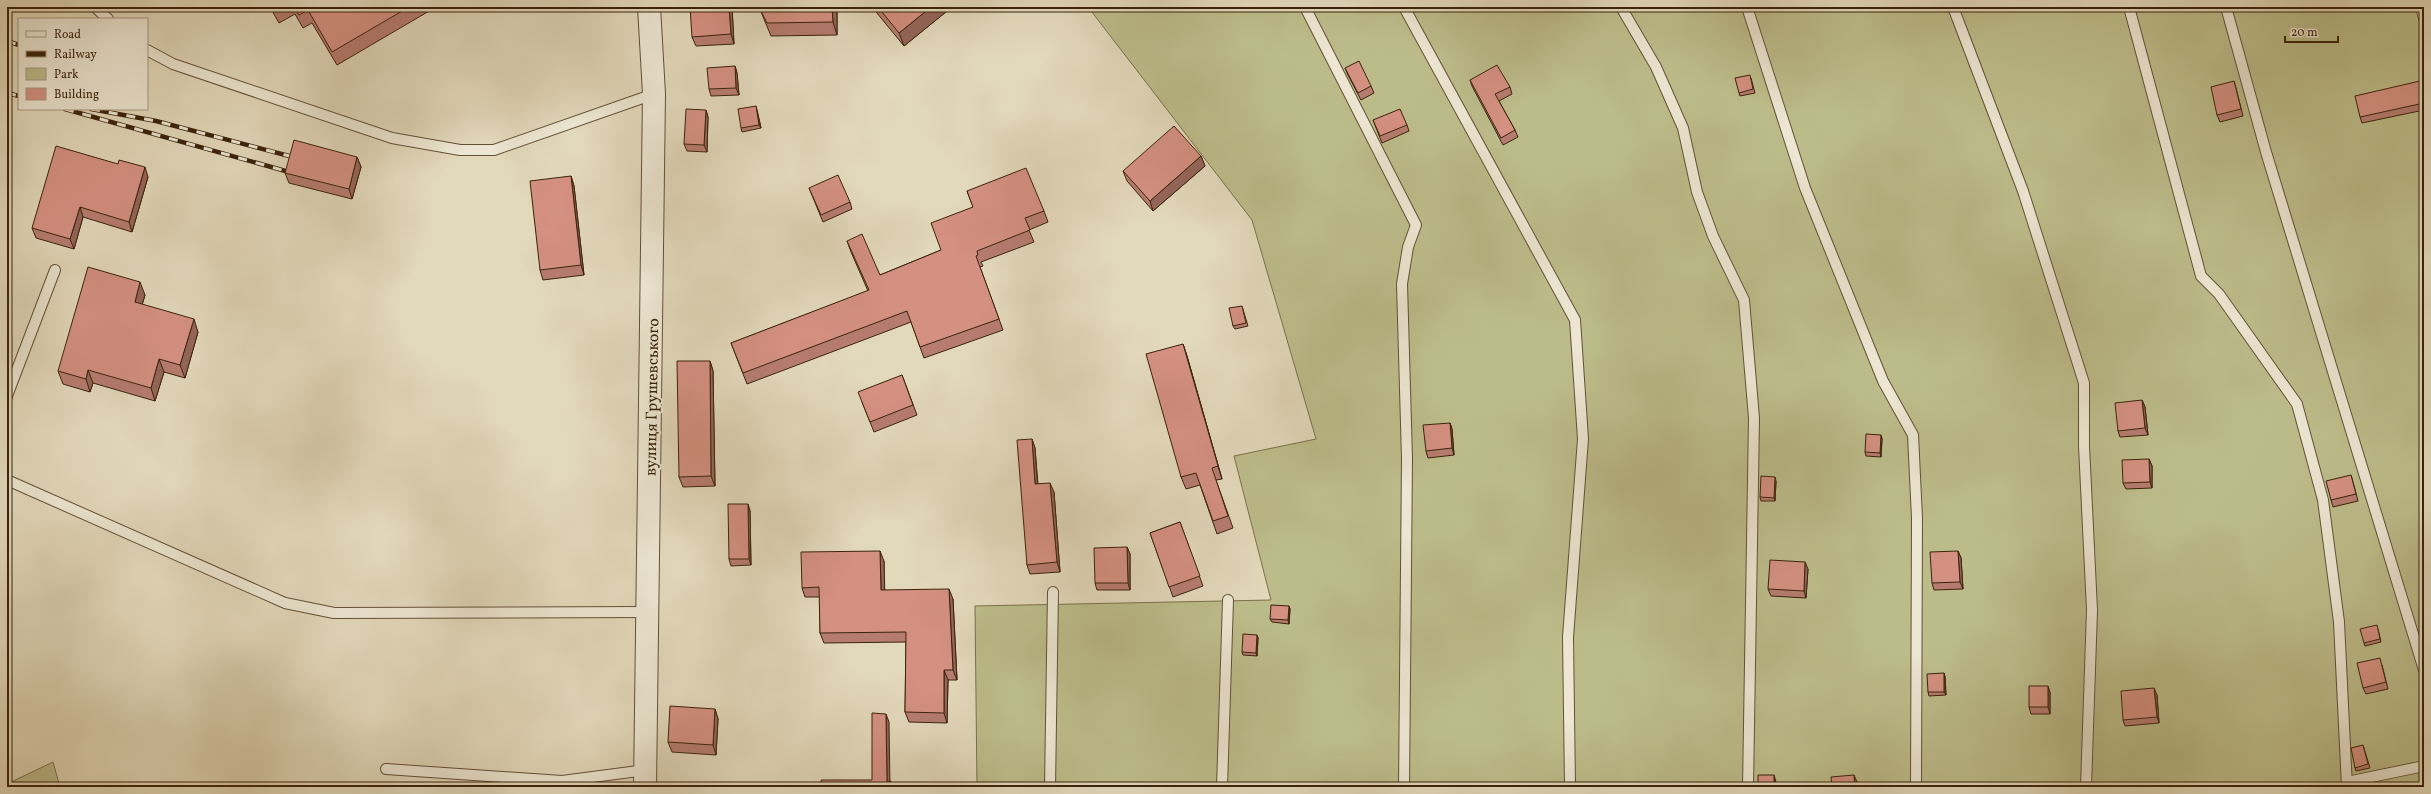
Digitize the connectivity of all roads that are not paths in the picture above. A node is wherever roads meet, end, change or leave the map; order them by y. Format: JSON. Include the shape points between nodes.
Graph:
{"nodes":[{"id":1,"x":95,"y":7,"type":"edge"},
{"id":2,"x":649,"y":7,"type":"edge"},
{"id":3,"x":1305,"y":7,"type":"edge"},
{"id":4,"x":1404,"y":7,"type":"edge"},
{"id":5,"x":1621,"y":7,"type":"edge"},
{"id":6,"x":1747,"y":7,"type":"edge"},
{"id":7,"x":1953,"y":7,"type":"edge"},
{"id":8,"x":2128,"y":7,"type":"edge"},
{"id":9,"x":2226,"y":7,"type":"edge"},
{"id":10,"x":2421,"y":7,"type":"edge"},
{"id":11,"x":107,"y":18,"type":"edge"},
{"id":12,"x":2424,"y":18,"type":"edge"},
{"id":13,"x":148,"y":51,"type":"edge"},
{"id":14,"x":654,"y":94,"type":"junction"},
{"id":15,"x":55,"y":270,"type":"dead end"},
{"id":16,"x":7,"y":396,"type":"edge"},
{"id":17,"x":7,"y":480,"type":"edge"},
{"id":18,"x":1053,"y":592,"type":"dead end"},
{"id":19,"x":1228,"y":600,"type":"dead end"},
{"id":20,"x":648,"y":612,"type":"junction"},
{"id":21,"x":2424,"y":670,"type":"edge"},
{"id":22,"x":2424,"y":766,"type":"edge"},
{"id":23,"x":386,"y":769,"type":"dead end"},
{"id":24,"x":645,"y":778,"type":"edge"},
{"id":25,"x":2347,"y":785,"type":"edge"},
{"id":26,"x":1050,"y":787,"type":"edge"},
{"id":27,"x":1222,"y":787,"type":"edge"},
{"id":28,"x":1404,"y":787,"type":"edge"},
{"id":29,"x":1570,"y":787,"type":"edge"},
{"id":30,"x":1748,"y":787,"type":"edge"},
{"id":31,"x":1916,"y":787,"type":"edge"},
{"id":32,"x":2086,"y":787,"type":"edge"}],
"edges":[{"from":1,"to":11,"type":"lane"},
{"from":2,"to":14,"type":"street","name":"вулиця Грушевського"},
{"from":3,"to":28,"type":"lane","via":[[1416,225],[1408,247],[1402,284],[1408,458]]},
{"from":4,"to":29,"type":"lane","via":[[1575,320],[1583,439],[1568,637]]},
{"from":5,"to":30,"type":"lane","via":[[1656,67],[1683,128],[1697,192],[1713,236],[1744,300],[1754,418]]},
{"from":6,"to":31,"type":"lane","via":[[1805,188],[1883,381],[1913,435],[1917,518]]},
{"from":7,"to":32,"type":"lane","via":[[2023,192],[2084,383],[2084,446],[2092,610]]},
{"from":8,"to":25,"type":"lane","via":[[2201,276],[2219,294],[2297,404],[2322,500],[2337,607]]},
{"from":9,"to":21,"type":"lane","via":[[2266,152]]},
{"from":10,"to":12,"type":"lane"},
{"from":13,"to":14,"type":"lane","via":[[173,64],[392,138],[460,150],[494,150]]},
{"from":14,"to":20,"type":"street","name":"вулиця Грушевського"},
{"from":15,"to":16,"type":"lane"},
{"from":17,"to":20,"type":"lane","via":[[285,603],[334,613]]},
{"from":18,"to":26,"type":"lane"},
{"from":19,"to":27,"type":"lane"},
{"from":20,"to":24,"type":"street","name":"вулиця Грушевського"},
{"from":22,"to":25,"type":"lane"},
{"from":23,"to":24,"type":"lane","via":[[562,781]]}]}
